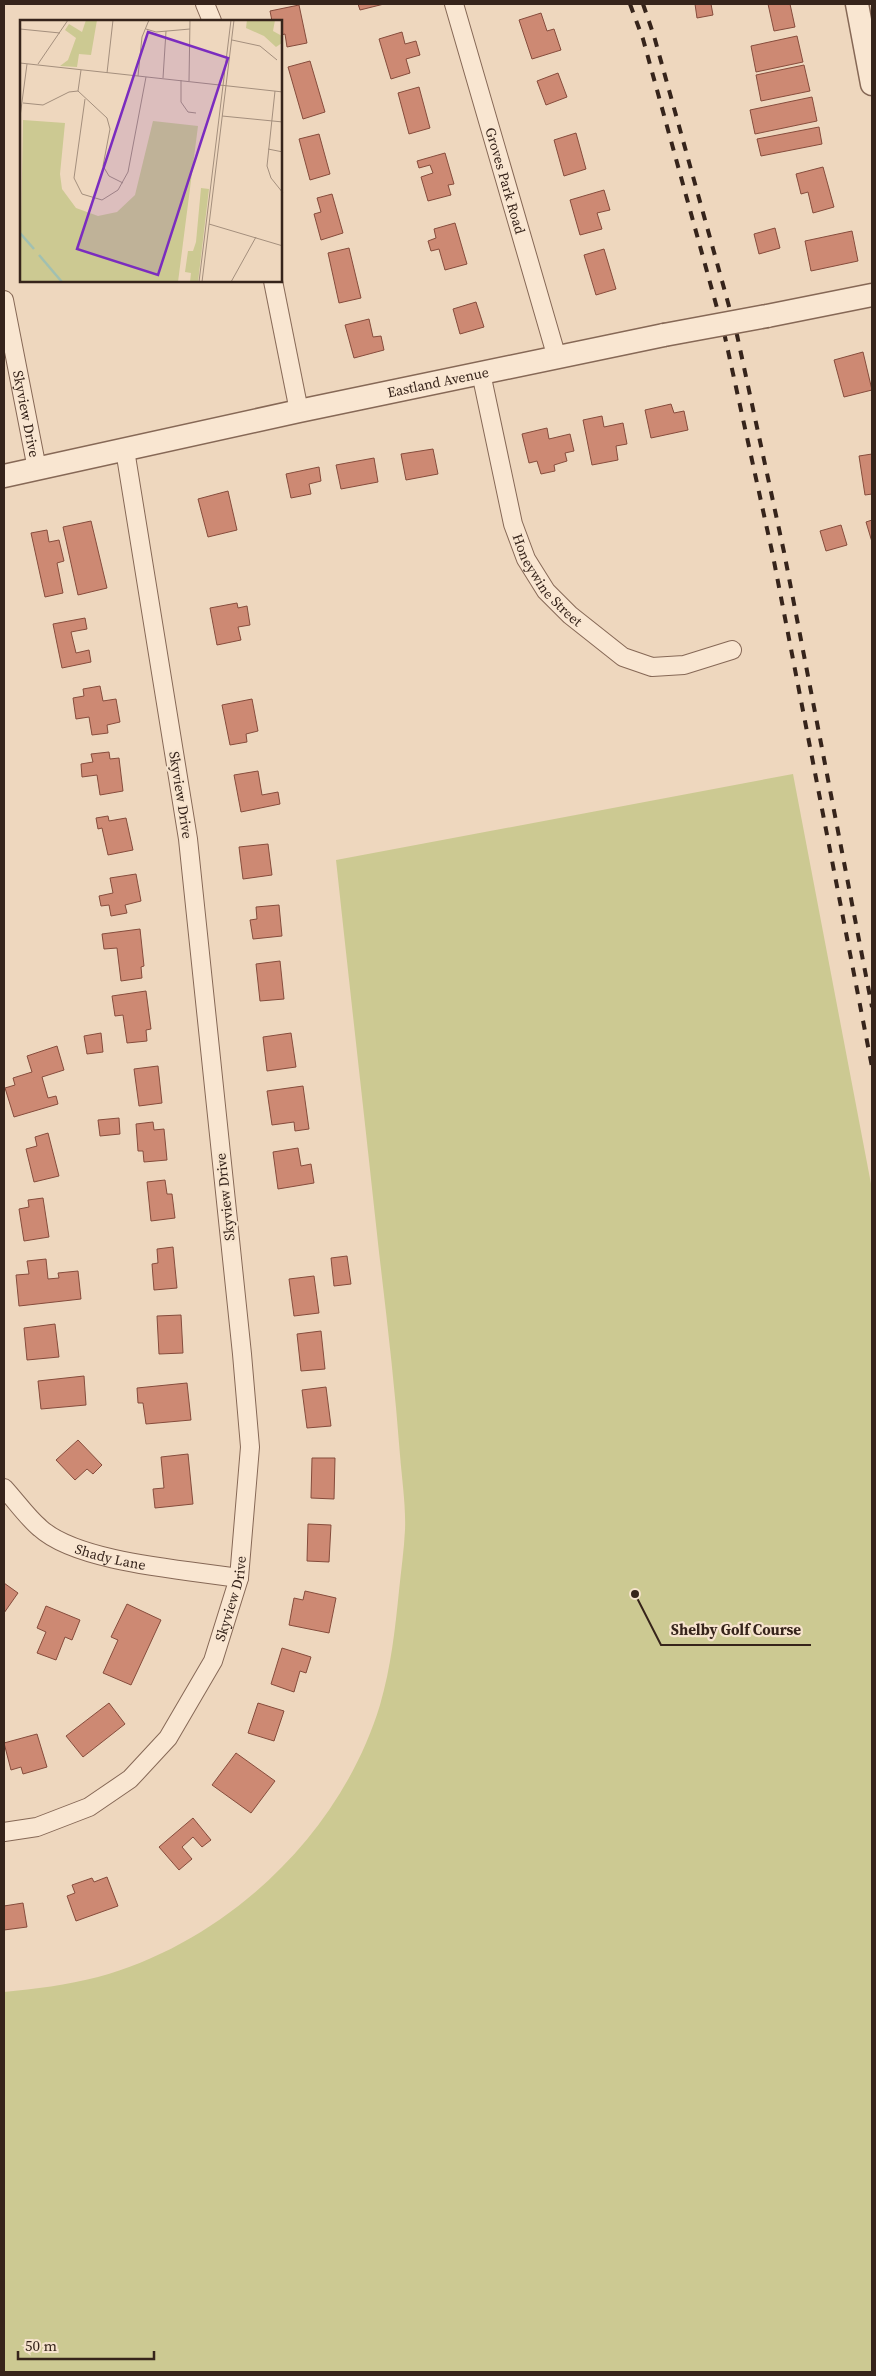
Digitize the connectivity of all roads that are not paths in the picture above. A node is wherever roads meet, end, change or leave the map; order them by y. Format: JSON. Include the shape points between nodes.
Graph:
{"nodes":[{"id":1,"x":205,"y":4,"type":"edge"},
{"id":2,"x":454,"y":4,"type":"edge"},
{"id":3,"x":857,"y":4,"type":"edge"},
{"id":4,"x":212,"y":20,"type":"edge"},
{"id":5,"x":872,"y":84,"type":"edge"},
{"id":6,"x":273,"y":282,"type":"edge"},
{"id":7,"x":872,"y":295,"type":"edge"},
{"id":8,"x":4,"y":300,"type":"edge"},
{"id":9,"x":557,"y":358,"type":"junction"},
{"id":10,"x":481,"y":373,"type":"junction"},
{"id":11,"x":299,"y":411,"type":"junction"},
{"id":12,"x":125,"y":450,"type":"junction"},
{"id":13,"x":37,"y":469,"type":"junction"},
{"id":14,"x":4,"y":476,"type":"edge"},
{"id":15,"x":732,"y":650,"type":"dead end"},
{"id":16,"x":4,"y":1488,"type":"edge"},
{"id":17,"x":239,"y":1578,"type":"junction"},
{"id":18,"x":4,"y":1832,"type":"edge"}],
"edges":[{"from":1,"to":4,"type":"street"},
{"from":2,"to":9,"type":"street","name":"Groves Park Road"},
{"from":3,"to":5,"type":"street"},
{"from":6,"to":11,"type":"street"},
{"from":7,"to":9,"type":"street","name":"Eastland Avenue","bridge":true},
{"from":8,"to":13,"type":"street","name":"Skyview Drive"},
{"from":9,"to":10,"type":"street","name":"Eastland Avenue"},
{"from":10,"to":11,"type":"street","name":"Eastland Avenue"},
{"from":10,"to":15,"type":"street","name":"Honeywine Street","via":[[518,540],[526,560],[546,591],[570,615],[623,657],[652,668],[684,665]]},
{"from":11,"to":12,"type":"street","name":"Eastland Avenue"},
{"from":12,"to":13,"type":"street","name":"Eastland Avenue"},
{"from":12,"to":17,"type":"street","name":"Skyview Drive","via":[[188,839],[238,1314],[250,1447]]},
{"from":13,"to":14,"type":"street","name":"Eastland Avenue"},
{"from":16,"to":17,"type":"street","name":"Shady Lane","via":[[41,1529],[72,1548],[116,1560]]},
{"from":17,"to":18,"type":"street","name":"Skyview Drive","via":[[212,1661],[168,1738],[130,1779],[89,1807],[37,1827]]}]}
